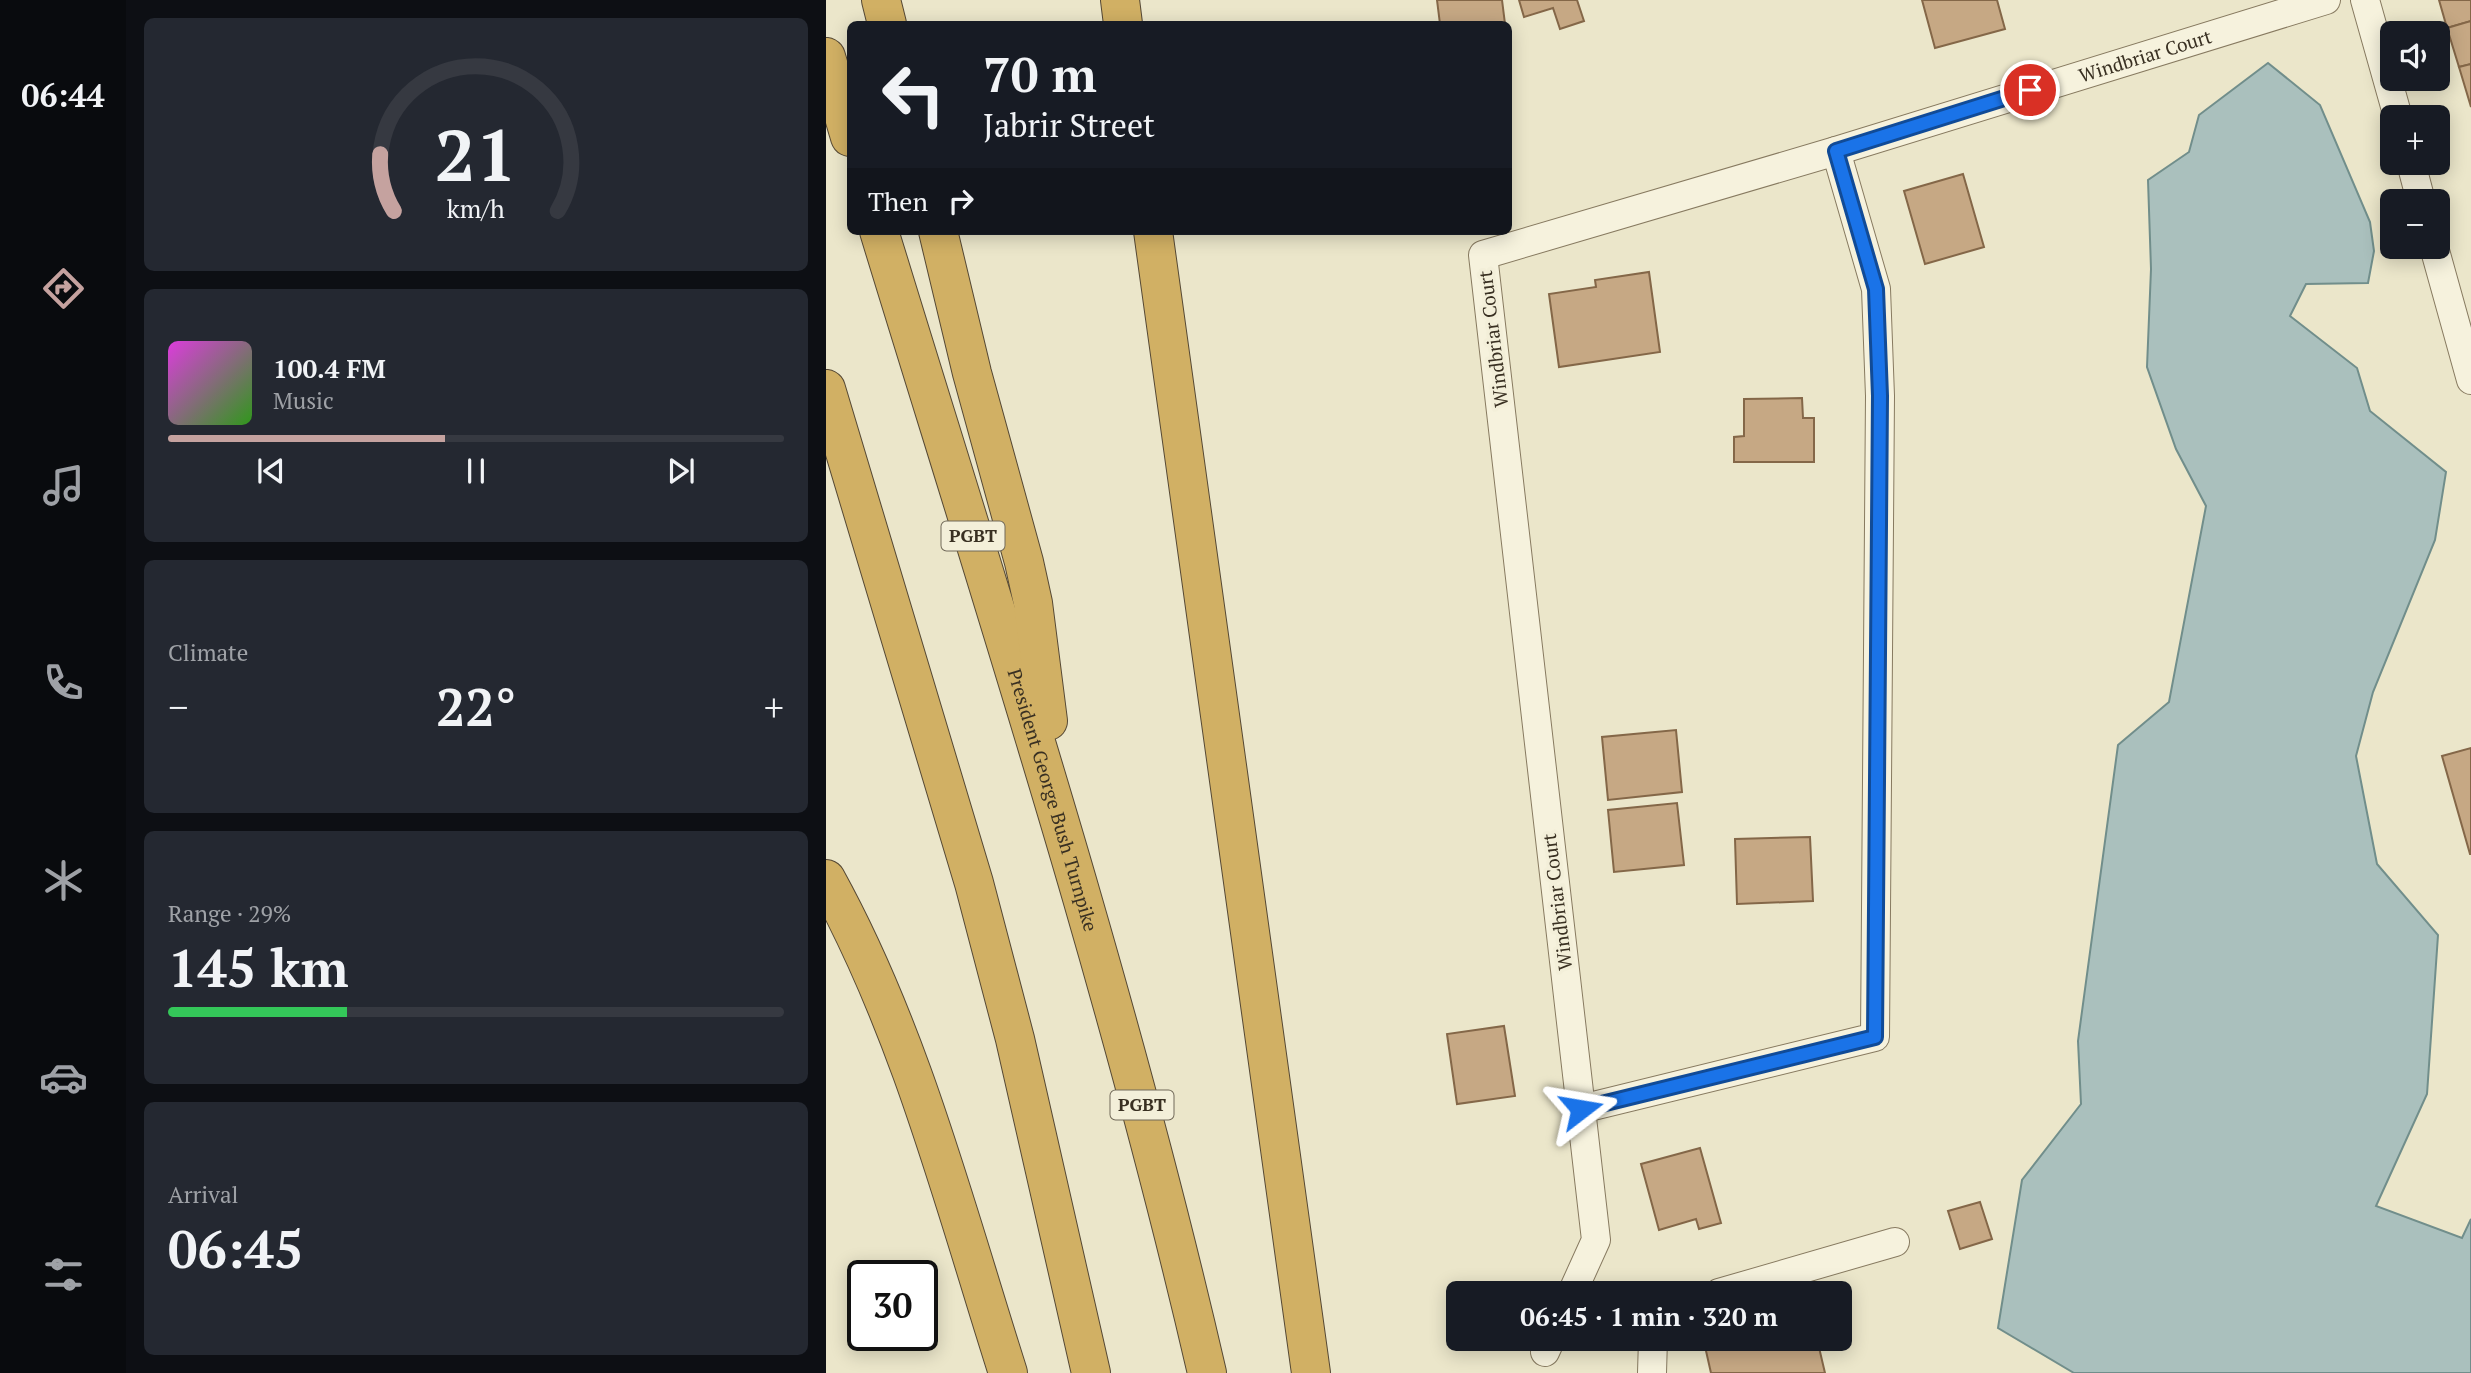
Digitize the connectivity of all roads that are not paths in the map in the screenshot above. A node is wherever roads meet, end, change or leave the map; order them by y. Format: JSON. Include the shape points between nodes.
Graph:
{"nodes":[{"id":1,"x":881,"y":0,"type":"edge"},
{"id":2,"x":1119,"y":0,"type":"edge"},
{"id":3,"x":2326,"y":0,"type":"edge"},
{"id":4,"x":2365,"y":0,"type":"edge"},
{"id":5,"x":886,"y":21,"type":"edge"},
{"id":6,"x":1122,"y":21,"type":"edge"},
{"id":7,"x":826,"y":57,"type":"edge"},
{"id":8,"x":2395,"y":105,"type":"edge"},
{"id":9,"x":847,"y":127,"type":"edge"},
{"id":10,"x":1836,"y":151,"type":"junction"},
{"id":11,"x":880,"y":235,"type":"edge"},
{"id":12,"x":939,"y":235,"type":"edge"},
{"id":13,"x":1154,"y":235,"type":"edge"},
{"id":14,"x":2437,"y":259,"type":"edge"},
{"id":15,"x":2471,"y":380,"type":"edge"},
{"id":16,"x":826,"y":389,"type":"edge"},
{"id":17,"x":1066,"y":841,"type":"junction"},
{"id":18,"x":826,"y":879,"type":"edge"},
{"id":19,"x":1581,"y":1109,"type":"junction"},
{"id":20,"x":1895,"y":1242,"type":"dead end"},
{"id":21,"x":1577,"y":1281,"type":"edge"},
{"id":22,"x":1760,"y":1281,"type":"edge"},
{"id":23,"x":1653,"y":1351,"type":"edge"},
{"id":24,"x":1008,"y":1373,"type":"edge"},
{"id":25,"x":1091,"y":1373,"type":"edge"},
{"id":26,"x":1208,"y":1373,"type":"edge"},
{"id":27,"x":1311,"y":1373,"type":"edge"},
{"id":28,"x":1652,"y":1373,"type":"edge"}],
"edges":[{"from":1,"to":5,"type":"highway"},
{"from":2,"to":6,"type":"highway"},
{"from":3,"to":10,"type":"street","name":"Windbriar Court"},
{"from":4,"to":8,"type":"street"},
{"from":7,"to":9,"type":"highway"},
{"from":10,"to":19,"type":"street","via":[[1876,289],[1880,396],[1875,1037]]},
{"from":10,"to":19,"type":"street","name":"Windbriar Court","via":[[1483,255]]},
{"from":11,"to":17,"type":"highway","name":"President George Bush Turnpike","number":"PGBT"},
{"from":12,"to":17,"type":"highway","via":[[1033,603]]},
{"from":13,"to":27,"type":"highway"},
{"from":14,"to":15,"type":"street"},
{"from":16,"to":25,"type":"highway","via":[[978,896]]},
{"from":17,"to":26,"type":"highway","name":"President George Bush Turnpike","number":"PGBT","via":[[1150,1133]]},
{"from":18,"to":24,"type":"highway","via":[[880,989],[912,1075]]},
{"from":19,"to":21,"type":"street","name":"Windbriar Court","via":[[1596,1240]]},
{"from":20,"to":22,"type":"street"},
{"from":23,"to":28,"type":"street"}]}
